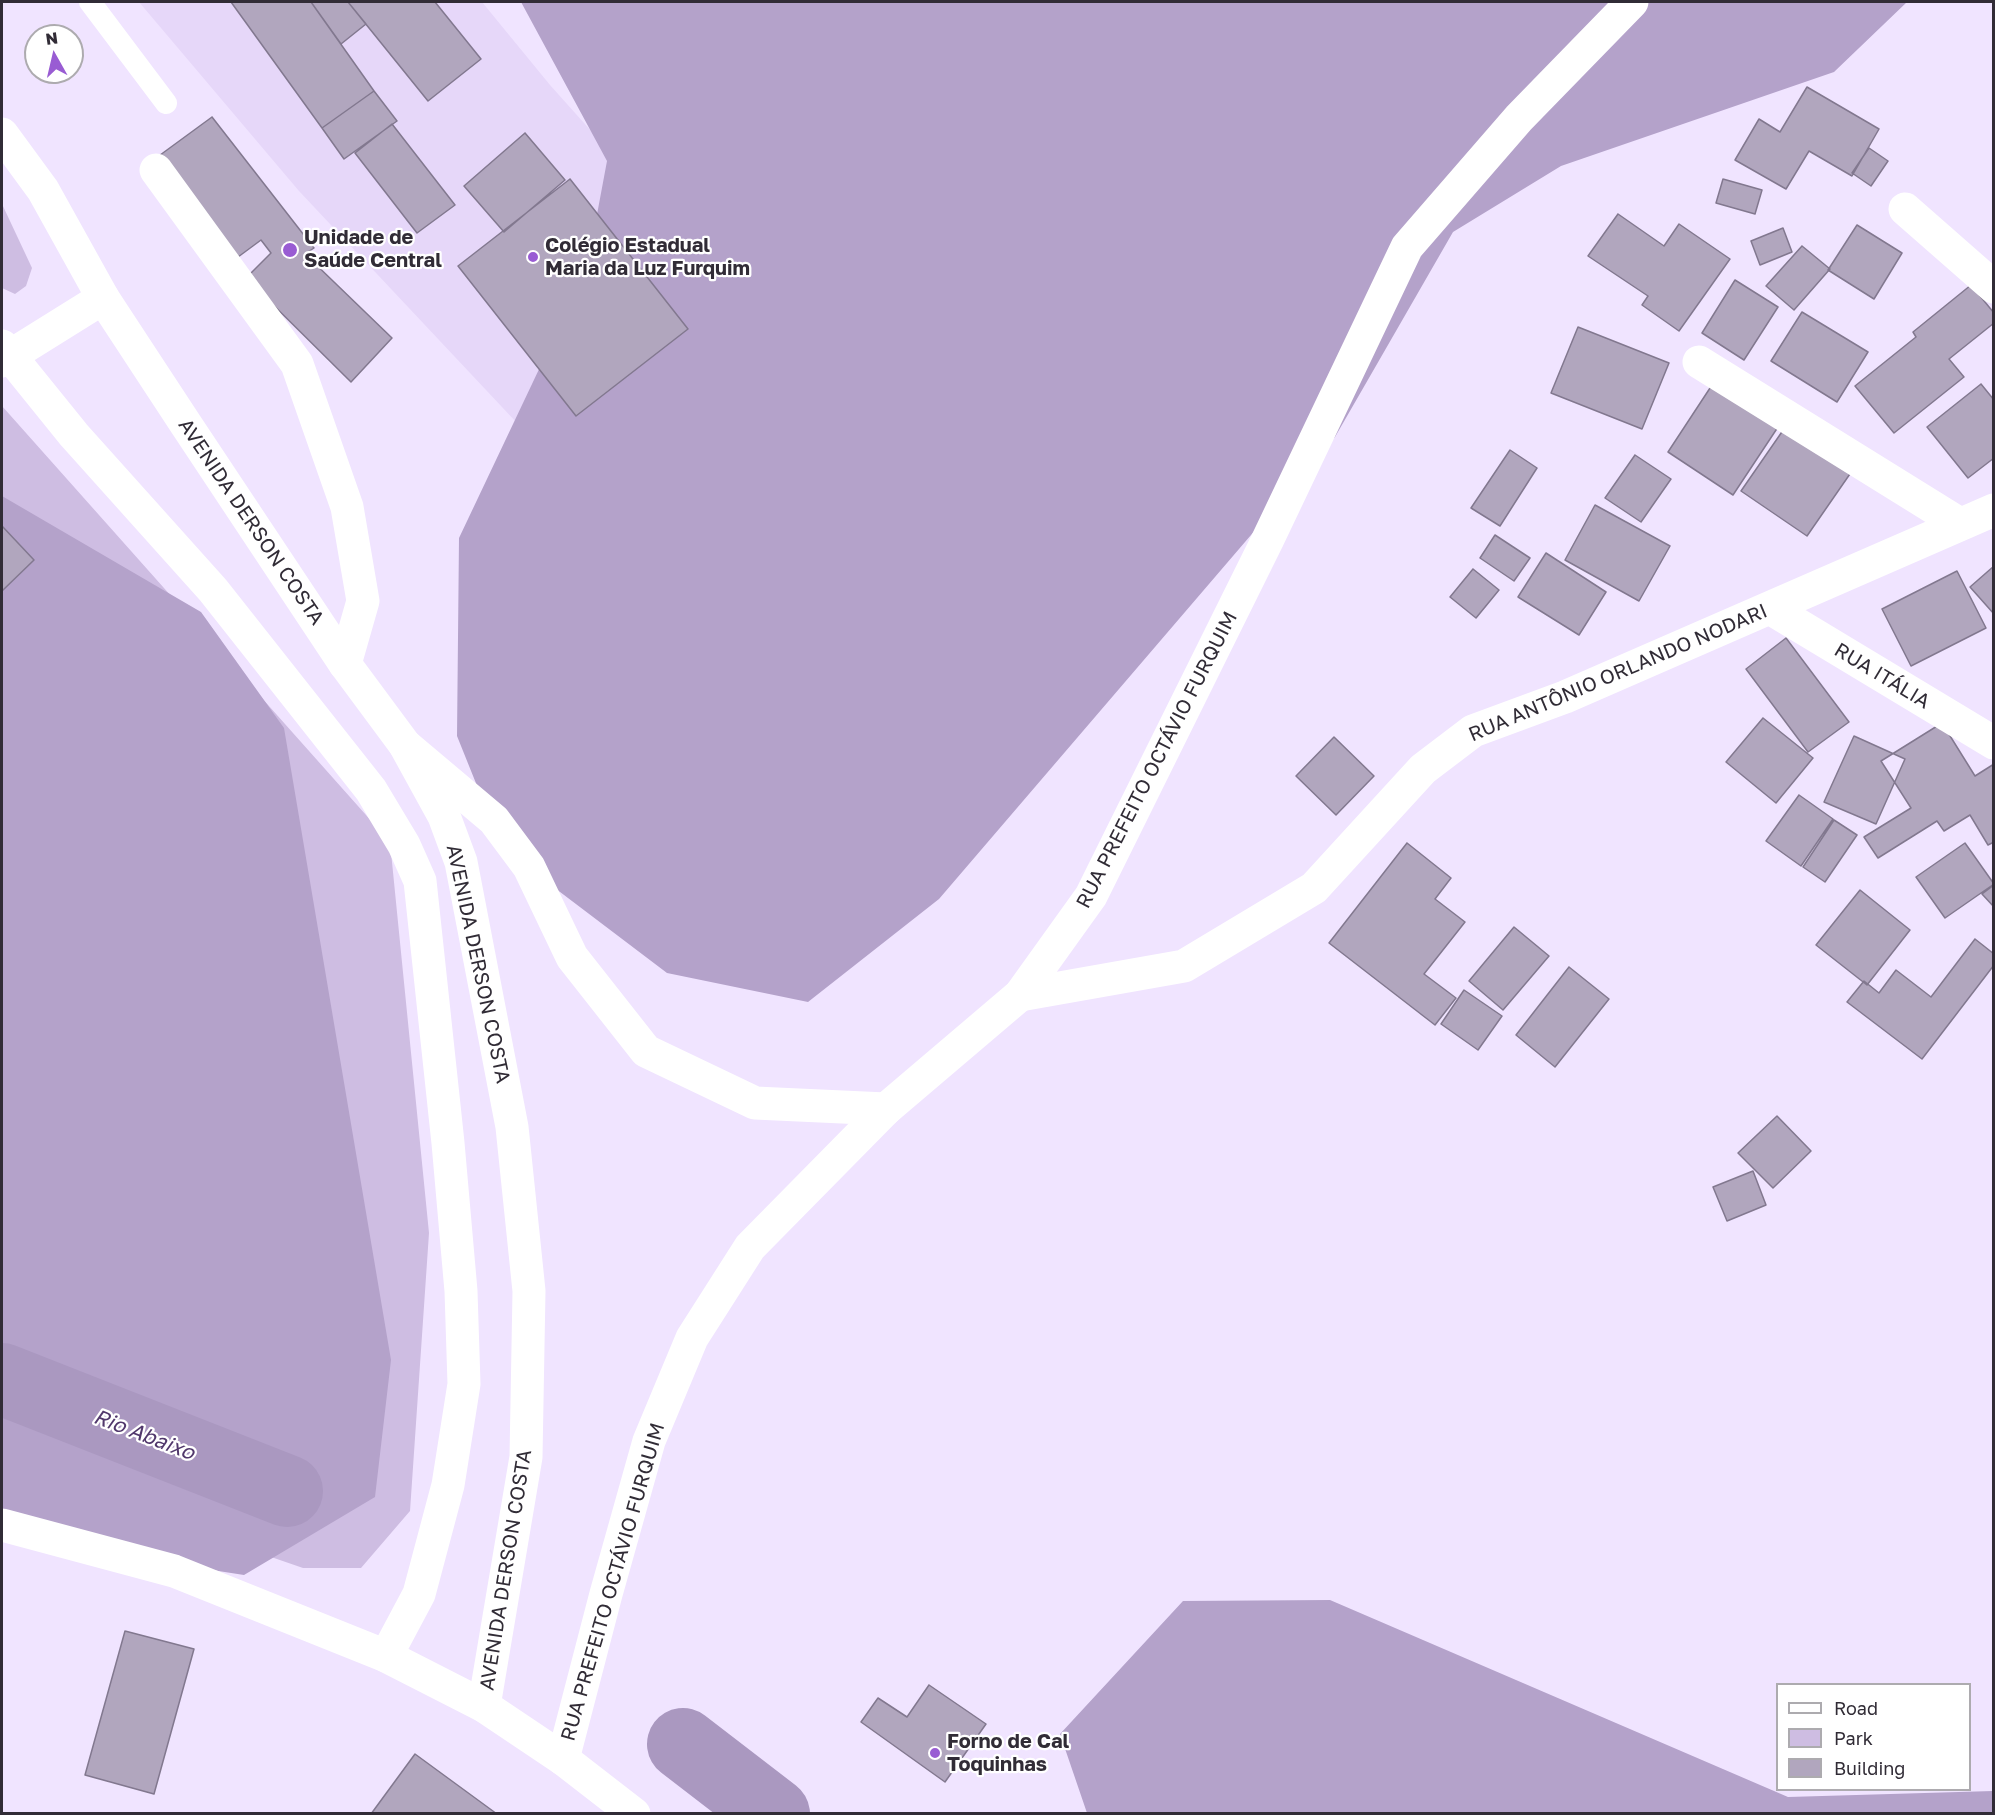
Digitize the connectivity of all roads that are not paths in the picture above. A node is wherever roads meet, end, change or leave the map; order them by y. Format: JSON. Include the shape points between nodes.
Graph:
{"nodes":[{"id":1,"x":90,"y":2,"type":"edge"},
{"id":2,"x":1632,"y":2,"type":"edge"},
{"id":3,"x":166,"y":103,"type":"dead end"},
{"id":4,"x":2,"y":134,"type":"edge"},
{"id":5,"x":156,"y":170,"type":"dead end"},
{"id":6,"x":1905,"y":209,"type":"dead end"},
{"id":7,"x":1994,"y":287,"type":"edge"},
{"id":8,"x":103,"y":298,"type":"junction"},
{"id":9,"x":4,"y":355,"type":"edge"},
{"id":10,"x":1699,"y":362,"type":"dead end"},
{"id":11,"x":1994,"y":510,"type":"edge"},
{"id":12,"x":1960,"y":524,"type":"junction"},
{"id":13,"x":1770,"y":608,"type":"junction"},
{"id":14,"x":345,"y":664,"type":"junction"},
{"id":15,"x":1994,"y":743,"type":"edge"},
{"id":16,"x":405,"y":746,"type":"junction"},
{"id":17,"x":1020,"y":995,"type":"junction"},
{"id":18,"x":886,"y":1109,"type":"junction"},
{"id":19,"x":2,"y":1525,"type":"edge"},
{"id":20,"x":386,"y":1656,"type":"junction"},
{"id":21,"x":484,"y":1706,"type":"junction"},
{"id":22,"x":563,"y":1759,"type":"junction"},
{"id":23,"x":634,"y":1814,"type":"edge"}],
"edges":[{"from":1,"to":3,"type":"lane"},
{"from":2,"to":17,"type":"street","name":"RUA PREFEITO OCTÁVIO FURQUIM","via":[[1520,118],[1407,247],[1091,896]]},
{"from":4,"to":8,"type":"street","name":"AVENIDA DERSON COSTA","via":[[43,190]]},
{"from":5,"to":14,"type":"street","via":[[297,364],[347,507],[363,601]]},
{"from":6,"to":7,"type":"street"},
{"from":8,"to":9,"type":"street"},
{"from":8,"to":14,"type":"street","name":"AVENIDA DERSON COSTA"},
{"from":9,"to":20,"type":"street","name":"AVENIDA DERSON COSTA","via":[[213,590],[371,790],[420,881],[459,1268],[464,1384],[448,1485],[419,1594]]},
{"from":10,"to":12,"type":"street"},
{"from":11,"to":12,"type":"street","name":"RUA ANTÔNIO ORLANDO NODARI"},
{"from":12,"to":13,"type":"street","name":"RUA ANTÔNIO ORLANDO NODARI"},
{"from":13,"to":15,"type":"street","name":"RUA ITÁLIA"},
{"from":13,"to":17,"type":"street","name":"RUA ANTÔNIO ORLANDO NODARI","via":[[1565,698],[1473,731],[1423,769],[1314,888],[1184,966]]},
{"from":14,"to":16,"type":"street","name":"AVENIDA DERSON COSTA"},
{"from":16,"to":18,"type":"street","via":[[494,820],[528,867],[572,957],[646,1051],[755,1103]]},
{"from":16,"to":21,"type":"street","name":"AVENIDA DERSON COSTA","via":[[444,816],[461,862],[512,1127],[529,1291],[526,1457]]},
{"from":17,"to":18,"type":"street","name":"RUA PREFEITO OCTÁVIO FURQUIM"},
{"from":18,"to":22,"type":"street","name":"RUA PREFEITO OCTÁVIO FURQUIM","via":[[750,1247],[692,1338],[649,1441]]},
{"from":19,"to":20,"type":"street","via":[[174,1571]]},
{"from":20,"to":21,"type":"street"},
{"from":21,"to":22,"type":"street"},
{"from":22,"to":23,"type":"street"}]}
